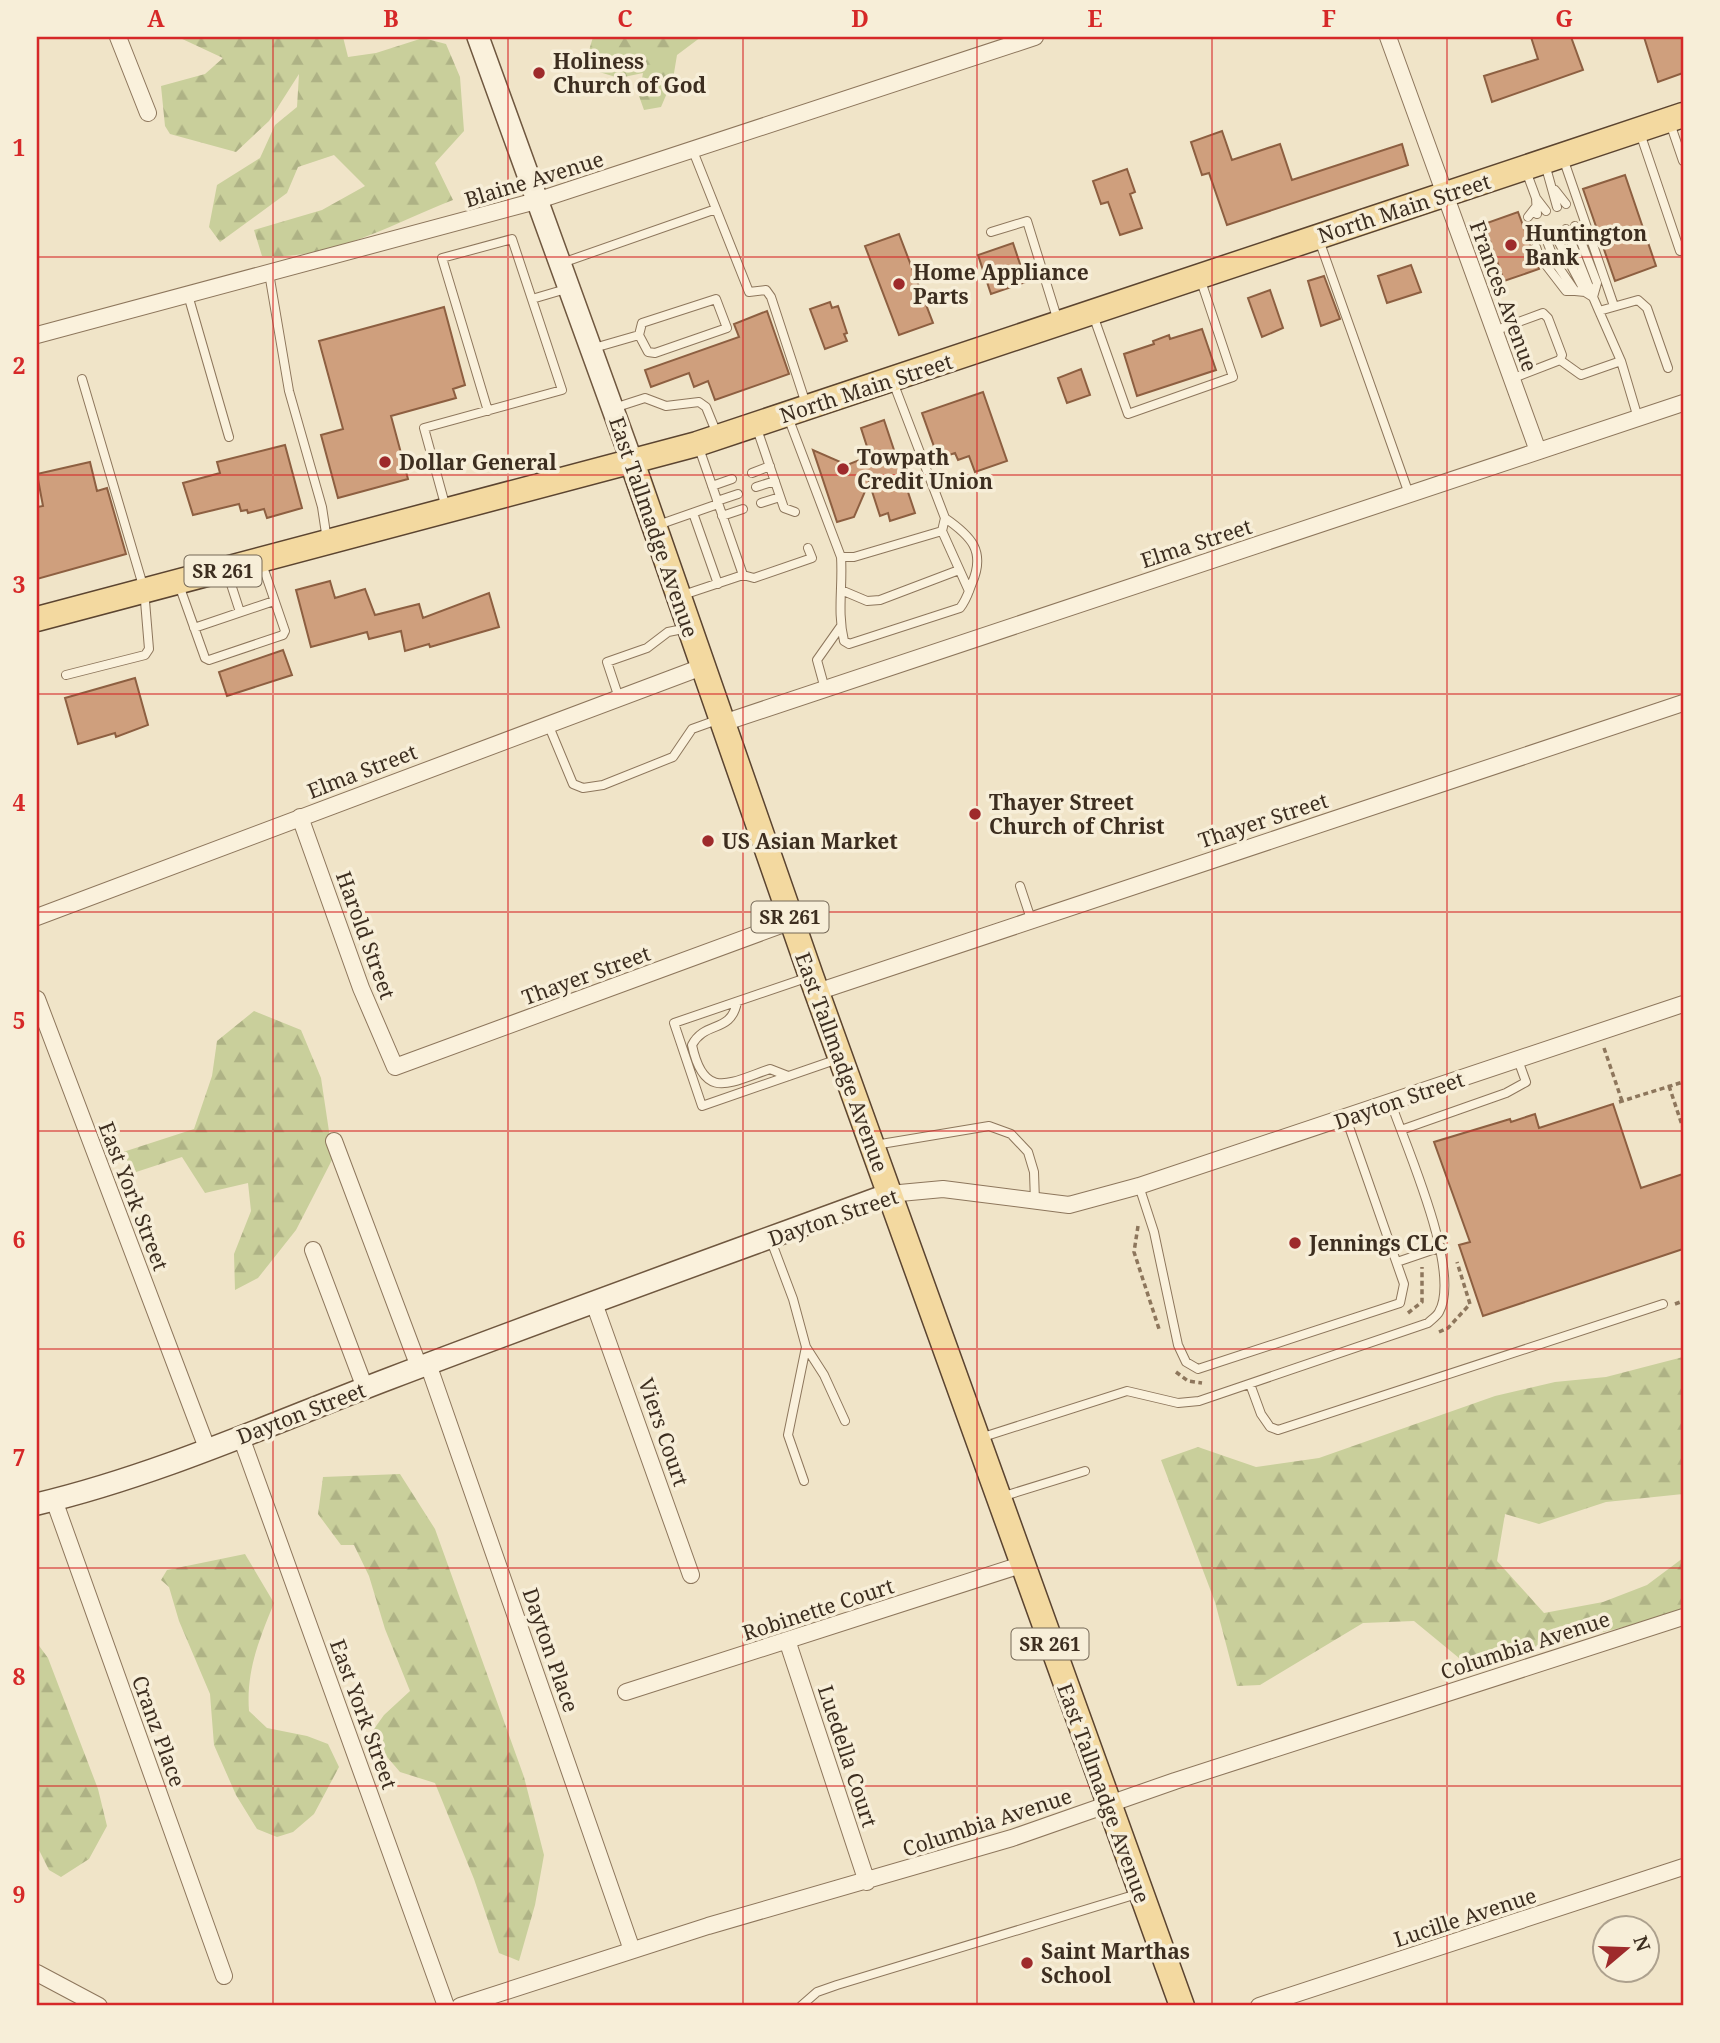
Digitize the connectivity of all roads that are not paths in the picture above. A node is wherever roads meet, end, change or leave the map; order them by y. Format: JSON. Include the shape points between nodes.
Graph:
{"nodes":[{"id":1,"x":118,"y":37,"type":"edge"},
{"id":2,"x":478,"y":37,"type":"edge"},
{"id":3,"x":1035,"y":37,"type":"edge"},
{"id":4,"x":1388,"y":37,"type":"edge"},
{"id":5,"x":148,"y":113,"type":"dead end"},
{"id":6,"x":1676,"y":118,"type":"edge"},
{"id":7,"x":1639,"y":130,"type":"junction"},
{"id":8,"x":693,"y":151,"type":"junction"},
{"id":9,"x":1683,"y":161,"type":"edge"},
{"id":10,"x":1544,"y":162,"type":"junction"},
{"id":11,"x":1446,"y":196,"type":"junction"},
{"id":12,"x":536,"y":201,"type":"junction"},
{"id":13,"x":1562,"y":205,"type":"dead end"},
{"id":14,"x":716,"y":209,"type":"junction"},
{"id":15,"x":1536,"y":213,"type":"dead end"},
{"id":16,"x":1570,"y":227,"type":"dead end"},
{"id":17,"x":990,"y":232,"type":"dead end"},
{"id":18,"x":1554,"y":233,"type":"dead end"},
{"id":19,"x":1545,"y":236,"type":"dead end"},
{"id":20,"x":1318,"y":237,"type":"junction"},
{"id":21,"x":1536,"y":247,"type":"dead end"},
{"id":22,"x":1680,"y":251,"type":"dead end"},
{"id":23,"x":559,"y":264,"type":"junction"},
{"id":24,"x":269,"y":273,"type":"junction"},
{"id":25,"x":1200,"y":277,"type":"junction"},
{"id":26,"x":568,"y":289,"type":"junction"},
{"id":27,"x":1580,"y":292,"type":"junction"},
{"id":28,"x":188,"y":295,"type":"junction"},
{"id":29,"x":1593,"y":297,"type":"junction"},
{"id":30,"x":532,"y":299,"type":"junction"},
{"id":31,"x":1615,"y":306,"type":"junction"},
{"id":32,"x":1599,"y":311,"type":"junction"},
{"id":33,"x":1092,"y":313,"type":"junction"},
{"id":34,"x":1059,"y":324,"type":"junction"},
{"id":35,"x":1494,"y":331,"type":"junction"},
{"id":36,"x":37,"y":335,"type":"edge"},
{"id":37,"x":639,"y":335,"type":"junction"},
{"id":38,"x":591,"y":349,"type":"junction"},
{"id":39,"x":1560,"y":360,"type":"junction"},
{"id":40,"x":1621,"y":361,"type":"junction"},
{"id":41,"x":1668,"y":368,"type":"dead end"},
{"id":42,"x":82,"y":379,"type":"dead end"},
{"id":43,"x":1511,"y":379,"type":"junction"},
{"id":44,"x":892,"y":380,"type":"junction"},
{"id":45,"x":1683,"y":403,"type":"edge"},
{"id":46,"x":612,"y":408,"type":"junction"},
{"id":47,"x":488,"y":411,"type":"junction"},
{"id":48,"x":797,"y":411,"type":"junction"},
{"id":49,"x":1638,"y":418,"type":"junction"},
{"id":50,"x":755,"y":424,"type":"junction"},
{"id":51,"x":229,"y":437,"type":"dead end"},
{"id":52,"x":708,"y":440,"type":"junction"},
{"id":53,"x":1538,"y":451,"type":"junction"},
{"id":54,"x":632,"y":463,"type":"junction"},
{"id":55,"x":770,"y":466,"type":"junction"},
{"id":56,"x":752,"y":472,"type":"dead end"},
{"id":57,"x":732,"y":479,"type":"dead end"},
{"id":58,"x":775,"y":481,"type":"junction"},
{"id":59,"x":712,"y":486,"type":"junction"},
{"id":60,"x":756,"y":487,"type":"dead end"},
{"id":61,"x":738,"y":494,"type":"dead end"},
{"id":62,"x":1409,"y":494,"type":"junction"},
{"id":63,"x":780,"y":497,"type":"junction"},
{"id":64,"x":718,"y":502,"type":"junction"},
{"id":65,"x":761,"y":503,"type":"dead end"},
{"id":66,"x":743,"y":509,"type":"dead end"},
{"id":67,"x":447,"y":511,"type":"junction"},
{"id":68,"x":795,"y":512,"type":"dead end"},
{"id":69,"x":693,"y":513,"type":"junction"},
{"id":70,"x":722,"y":516,"type":"junction"},
{"id":71,"x":944,"y":518,"type":"junction"},
{"id":72,"x":656,"y":526,"type":"junction"},
{"id":73,"x":942,"y":531,"type":"junction"},
{"id":74,"x":328,"y":543,"type":"junction"},
{"id":75,"x":808,"y":548,"type":"dead end"},
{"id":76,"x":841,"y":557,"type":"junction"},
{"id":77,"x":261,"y":561,"type":"junction"},
{"id":78,"x":226,"y":570,"type":"junction"},
{"id":79,"x":959,"y":570,"type":"junction"},
{"id":80,"x":743,"y":575,"type":"junction"},
{"id":81,"x":178,"y":582,"type":"junction"},
{"id":82,"x":718,"y":584,"type":"junction"},
{"id":83,"x":144,"y":589,"type":"junction"},
{"id":84,"x":841,"y":590,"type":"junction"},
{"id":85,"x":969,"y":591,"type":"junction"},
{"id":86,"x":680,"y":596,"type":"junction"},
{"id":87,"x":274,"y":601,"type":"junction"},
{"id":88,"x":240,"y":612,"type":"junction"},
{"id":89,"x":37,"y":619,"type":"edge"},
{"id":90,"x":841,"y":626,"type":"junction"},
{"id":91,"x":194,"y":628,"type":"junction"},
{"id":92,"x":690,"y":628,"type":"junction"},
{"id":93,"x":702,"y":667,"type":"junction"},
{"id":94,"x":66,"y":675,"type":"dead end"},
{"id":95,"x":825,"y":689,"type":"junction"},
{"id":96,"x":619,"y":698,"type":"junction"},
{"id":97,"x":1683,"y":703,"type":"edge"},
{"id":98,"x":722,"y":721,"type":"junction"},
{"id":99,"x":548,"y":724,"type":"junction"},
{"id":100,"x":300,"y":817,"type":"junction"},
{"id":101,"x":1020,"y":886,"type":"dead end"},
{"id":102,"x":37,"y":917,"type":"edge"},
{"id":103,"x":1031,"y":919,"type":"junction"},
{"id":104,"x":792,"y":921,"type":"junction"},
{"id":105,"x":814,"y":984,"type":"junction"},
{"id":106,"x":37,"y":999,"type":"edge"},
{"id":107,"x":737,"y":1002,"type":"junction"},
{"id":108,"x":1683,"y":1004,"type":"edge"},
{"id":109,"x":841,"y":1058,"type":"junction"},
{"id":110,"x":1518,"y":1060,"type":"junction"},
{"id":111,"x":395,"y":1067,"type":"joint"},
{"id":112,"x":789,"y":1076,"type":"junction"},
{"id":113,"x":1391,"y":1103,"type":"junction"},
{"id":114,"x":1346,"y":1118,"type":"junction"},
{"id":115,"x":1401,"y":1130,"type":"junction"},
{"id":116,"x":334,"y":1141,"type":"dead end"},
{"id":117,"x":872,"y":1145,"type":"junction"},
{"id":118,"x":1139,"y":1186,"type":"junction"},
{"id":119,"x":889,"y":1194,"type":"junction"},
{"id":120,"x":1035,"y":1202,"type":"junction"},
{"id":121,"x":770,"y":1238,"type":"junction"},
{"id":122,"x":1441,"y":1247,"type":"junction"},
{"id":123,"x":313,"y":1250,"type":"dead end"},
{"id":124,"x":1396,"y":1262,"type":"junction"},
{"id":125,"x":594,"y":1303,"type":"junction"},
{"id":126,"x":1663,"y":1304,"type":"dead end"},
{"id":127,"x":806,"y":1347,"type":"junction"},
{"id":128,"x":424,"y":1365,"type":"junction"},
{"id":129,"x":1252,"y":1384,"type":"junction"},
{"id":130,"x":365,"y":1388,"type":"junction"},
{"id":131,"x":845,"y":1421,"type":"dead end"},
{"id":132,"x":241,"y":1437,"type":"junction"},
{"id":133,"x":978,"y":1439,"type":"junction"},
{"id":134,"x":207,"y":1448,"type":"junction"},
{"id":135,"x":1085,"y":1471,"type":"dead end"},
{"id":136,"x":804,"y":1480,"type":"dead end"},
{"id":137,"x":998,"y":1498,"type":"junction"},
{"id":138,"x":45,"y":1502,"type":"edge"},
{"id":139,"x":1021,"y":1565,"type":"junction"},
{"id":140,"x":691,"y":1576,"type":"dead end"},
{"id":141,"x":1683,"y":1617,"type":"edge"},
{"id":142,"x":788,"y":1643,"type":"junction"},
{"id":143,"x":626,"y":1692,"type":"dead end"},
{"id":144,"x":1107,"y":1805,"type":"junction"},
{"id":145,"x":1683,"y":1867,"type":"edge"},
{"id":146,"x":867,"y":1882,"type":"junction"},
{"id":147,"x":1140,"y":1893,"type":"junction"},
{"id":148,"x":632,"y":1950,"type":"junction"},
{"id":149,"x":37,"y":1973,"type":"edge"},
{"id":150,"x":224,"y":1976,"type":"dead end"},
{"id":151,"x":99,"y":2006,"type":"edge"},
{"id":152,"x":446,"y":2006,"type":"edge"},
{"id":153,"x":460,"y":2006,"type":"edge"},
{"id":154,"x":801,"y":2006,"type":"edge"},
{"id":155,"x":1182,"y":2006,"type":"edge"},
{"id":156,"x":1259,"y":2006,"type":"edge"}],
"edges":[{"from":1,"to":5,"type":"street"},
{"from":2,"to":12,"type":"street","name":"East Tallmadge Avenue"},
{"from":3,"to":8,"type":"street","name":"Blaine Avenue"},
{"from":4,"to":11,"type":"street","name":"Frances Avenue"},
{"from":6,"to":7,"type":"main road","name":"North Main Street"},
{"from":6,"to":9,"type":"lane"},
{"from":7,"to":10,"type":"main road","name":"North Main Street"},
{"from":7,"to":22,"type":"lane"},
{"from":8,"to":12,"type":"street","name":"Blaine Avenue"},
{"from":8,"to":14,"type":"lane"},
{"from":10,"to":11,"type":"main road","name":"North Main Street"},
{"from":10,"to":13,"type":"lane"},
{"from":10,"to":15,"type":"lane"},
{"from":10,"to":31,"type":"lane"},
{"from":11,"to":20,"type":"main road","name":"North Main Street"},
{"from":11,"to":35,"type":"street","name":"Frances Avenue"},
{"from":12,"to":23,"type":"street","name":"East Tallmadge Avenue"},
{"from":12,"to":24,"type":"street","name":"Blaine Avenue"},
{"from":14,"to":23,"type":"lane"},
{"from":14,"to":48,"type":"lane","via":[[749,292],[766,290],[771,297]]},
{"from":16,"to":29,"type":"lane","via":[[1597,283]]},
{"from":17,"to":34,"type":"lane","via":[[1027,221]]},
{"from":18,"to":27,"type":"lane"},
{"from":19,"to":27,"type":"lane","via":[[1555,262]]},
{"from":20,"to":25,"type":"main road","name":"North Main Street"},
{"from":20,"to":62,"type":"lane"},
{"from":21,"to":27,"type":"lane","via":[[1566,291]]},
{"from":23,"to":26,"type":"street","name":"East Tallmadge Avenue"},
{"from":24,"to":28,"type":"street","name":"Blaine Avenue"},
{"from":24,"to":74,"type":"lane","via":[[289,391]]},
{"from":25,"to":33,"type":"main road","name":"North Main Street"},
{"from":25,"to":33,"type":"lane","via":[[1233,377],[1128,414]]},
{"from":26,"to":30,"type":"lane"},
{"from":26,"to":38,"type":"street","name":"East Tallmadge Avenue"},
{"from":27,"to":29,"type":"lane"},
{"from":28,"to":36,"type":"street","name":"Blaine Avenue"},
{"from":28,"to":51,"type":"lane"},
{"from":29,"to":32,"type":"lane"},
{"from":30,"to":47,"type":"lane","via":[[562,390]]},
{"from":30,"to":47,"type":"lane","via":[[512,239],[442,258]]},
{"from":31,"to":32,"type":"lane"},
{"from":31,"to":41,"type":"lane","via":[[1644,302]]},
{"from":32,"to":40,"type":"lane"},
{"from":33,"to":34,"type":"main road","name":"North Main Street"},
{"from":34,"to":44,"type":"main road","name":"North Main Street"},
{"from":35,"to":39,"type":"lane","via":[[1543,313],[1553,330]]},
{"from":35,"to":43,"type":"street","name":"Frances Avenue"},
{"from":37,"to":37,"type":"lane","via":[[642,323],[716,299],[727,328],[655,353],[648,352]]},
{"from":37,"to":38,"type":"lane"},
{"from":38,"to":46,"type":"street","name":"East Tallmadge Avenue"},
{"from":39,"to":40,"type":"lane","via":[[1581,375]]},
{"from":39,"to":43,"type":"lane"},
{"from":40,"to":49,"type":"lane"},
{"from":42,"to":83,"type":"lane"},
{"from":43,"to":53,"type":"street","name":"Frances Avenue"},
{"from":44,"to":48,"type":"main road","name":"North Main Street"},
{"from":44,"to":71,"type":"lane"},
{"from":45,"to":49,"type":"street","name":"Elma Street"},
{"from":46,"to":52,"type":"lane","via":[[645,398],[666,407],[699,402],[706,407]]},
{"from":46,"to":54,"type":"street","name":"East Tallmadge Avenue"},
{"from":47,"to":67,"type":"lane","via":[[424,428]]},
{"from":48,"to":50,"type":"main road","name":"North Main Street"},
{"from":48,"to":76,"type":"lane"},
{"from":49,"to":53,"type":"street","name":"Elma Street"},
{"from":50,"to":52,"type":"main road","name":"North Main Street"},
{"from":50,"to":55,"type":"lane"},
{"from":52,"to":54,"type":"main road","name":"North Main Street"},
{"from":52,"to":59,"type":"lane"},
{"from":53,"to":62,"type":"street","name":"Elma Street"},
{"from":54,"to":67,"type":"main road","name":"North Main Street","number":"SR 261"},
{"from":54,"to":72,"type":"main road","name":"East Tallmadge Avenue","number":"SR 261"},
{"from":55,"to":56,"type":"lane"},
{"from":55,"to":58,"type":"lane"},
{"from":57,"to":59,"type":"lane"},
{"from":58,"to":60,"type":"lane"},
{"from":58,"to":63,"type":"lane"},
{"from":59,"to":64,"type":"lane"},
{"from":61,"to":64,"type":"lane"},
{"from":62,"to":95,"type":"street","name":"Elma Street"},
{"from":63,"to":65,"type":"lane"},
{"from":63,"to":68,"type":"lane","via":[[784,508]]},
{"from":64,"to":69,"type":"lane"},
{"from":64,"to":70,"type":"lane"},
{"from":66,"to":70,"type":"lane"},
{"from":67,"to":74,"type":"main road","name":"North Main Street","number":"SR 261"},
{"from":69,"to":72,"type":"lane"},
{"from":69,"to":82,"type":"lane"},
{"from":70,"to":80,"type":"lane"},
{"from":71,"to":73,"type":"lane"},
{"from":71,"to":85,"type":"lane","via":[[977,551],[979,567]]},
{"from":72,"to":86,"type":"main road","name":"East Tallmadge Avenue","number":"SR 261"},
{"from":73,"to":76,"type":"lane"},
{"from":73,"to":79,"type":"lane"},
{"from":74,"to":77,"type":"main road","name":"North Main Street","number":"SR 261"},
{"from":75,"to":80,"type":"lane","via":[[812,558],[754,578]]},
{"from":76,"to":84,"type":"lane"},
{"from":77,"to":78,"type":"main road","name":"North Main Street","number":"SR 261"},
{"from":77,"to":87,"type":"lane"},
{"from":78,"to":81,"type":"main road","name":"North Main Street","number":"SR 261"},
{"from":78,"to":88,"type":"lane"},
{"from":79,"to":84,"type":"lane","via":[[880,600],[867,601]]},
{"from":79,"to":85,"type":"lane"},
{"from":80,"to":82,"type":"lane"},
{"from":81,"to":83,"type":"main road","name":"North Main Street","number":"SR 261"},
{"from":81,"to":91,"type":"lane"},
{"from":82,"to":86,"type":"lane"},
{"from":83,"to":89,"type":"main road","name":"North Main Street","number":"SR 261"},
{"from":83,"to":94,"type":"lane","via":[[149,649],[145,655]]},
{"from":84,"to":90,"type":"lane"},
{"from":85,"to":90,"type":"lane","via":[[960,608],[851,644],[844,641]]},
{"from":86,"to":92,"type":"main road","name":"East Tallmadge Avenue","number":"SR 261"},
{"from":87,"to":88,"type":"lane"},
{"from":87,"to":91,"type":"lane","via":[[283,635],[222,656],[205,658]]},
{"from":88,"to":91,"type":"lane"},
{"from":90,"to":95,"type":"lane","via":[[817,660]]},
{"from":92,"to":93,"type":"main road","name":"East Tallmadge Avenue","number":"SR 261"},
{"from":92,"to":96,"type":"lane","via":[[668,632],[647,648],[607,662]]},
{"from":93,"to":96,"type":"street","name":"Elma Street"},
{"from":93,"to":98,"type":"main road","name":"East Tallmadge Avenue","number":"SR 261"},
{"from":95,"to":98,"type":"street","name":"Elma Street"},
{"from":96,"to":99,"type":"street","name":"Elma Street"},
{"from":97,"to":103,"type":"street","name":"Thayer Street"},
{"from":98,"to":99,"type":"lane","via":[[692,729],[674,757],[603,785],[583,788],[573,784]]},
{"from":98,"to":104,"type":"main road","name":"East Tallmadge Avenue","number":"SR 261"},
{"from":99,"to":100,"type":"street","name":"Elma Street"},
{"from":100,"to":102,"type":"street","name":"Elma Street"},
{"from":100,"to":111,"type":"street","name":"Harold Street","via":[[361,988]]},
{"from":101,"to":103,"type":"lane"},
{"from":103,"to":105,"type":"street","name":"Thayer Street"},
{"from":104,"to":105,"type":"main road","name":"East Tallmadge Avenue","number":"SR 261"},
{"from":104,"to":111,"type":"street","name":"Thayer Street"},
{"from":105,"to":107,"type":"lane"},
{"from":105,"to":109,"type":"main road","name":"East Tallmadge Avenue","number":"SR 261"},
{"from":106,"to":134,"type":"street","name":"East York Street"},
{"from":107,"to":112,"type":"lane","via":[[735,1016],[697,1036],[692,1045],[704,1079],[727,1084],[770,1069]]},
{"from":107,"to":112,"type":"lane","via":[[674,1023],[702,1106]]},
{"from":108,"to":110,"type":"street","name":"Dayton Street"},
{"from":109,"to":112,"type":"lane"},
{"from":109,"to":117,"type":"main road","name":"East Tallmadge Avenue","number":"SR 261"},
{"from":110,"to":113,"type":"street","name":"Dayton Street"},
{"from":110,"to":115,"type":"lane","via":[[1526,1082]]},
{"from":113,"to":114,"type":"street","name":"Dayton Street"},
{"from":113,"to":115,"type":"lane"},
{"from":114,"to":118,"type":"street","name":"Dayton Street"},
{"from":114,"to":124,"type":"lane"},
{"from":115,"to":122,"type":"lane"},
{"from":116,"to":128,"type":"street","name":"Dayton Place"},
{"from":117,"to":119,"type":"main road","name":"East Tallmadge Avenue","number":"SR 261"},
{"from":117,"to":120,"type":"lane","via":[[989,1126],[1011,1134],[1028,1152]]},
{"from":118,"to":120,"type":"street","name":"Dayton Street","via":[[1069,1205]]},
{"from":118,"to":124,"type":"lane","via":[[1154,1232],[1178,1345],[1186,1362],[1198,1369],[1400,1303],[1404,1284]]},
{"from":119,"to":120,"type":"street","name":"Dayton Street","via":[[943,1189]]},
{"from":119,"to":121,"type":"street","name":"Dayton Street"},
{"from":119,"to":133,"type":"main road","name":"East Tallmadge Avenue","number":"SR 261"},
{"from":121,"to":125,"type":"street","name":"Dayton Street"},
{"from":121,"to":127,"type":"lane"},
{"from":122,"to":124,"type":"lane"},
{"from":122,"to":129,"type":"lane","via":[[1443,1298],[1439,1312],[1427,1323]]},
{"from":123,"to":130,"type":"street"},
{"from":125,"to":128,"type":"street","name":"Dayton Street"},
{"from":125,"to":140,"type":"street","name":"Viers Court"},
{"from":126,"to":129,"type":"lane","via":[[1279,1430],[1269,1427],[1261,1414]]},
{"from":127,"to":131,"type":"lane"},
{"from":127,"to":136,"type":"lane","via":[[788,1435]]},
{"from":128,"to":130,"type":"street","name":"Dayton Street"},
{"from":128,"to":148,"type":"street","name":"Dayton Place"},
{"from":129,"to":133,"type":"lane","via":[[1188,1404],[1127,1391]]},
{"from":130,"to":132,"type":"street","name":"Dayton Street"},
{"from":132,"to":134,"type":"street","name":"Dayton Street"},
{"from":132,"to":152,"type":"street","name":"East York Street"},
{"from":133,"to":137,"type":"main road","name":"East Tallmadge Avenue","number":"SR 261"},
{"from":134,"to":138,"type":"street","name":"Dayton Street"},
{"from":135,"to":137,"type":"lane"},
{"from":137,"to":139,"type":"main road","name":"East Tallmadge Avenue","number":"SR 261"},
{"from":138,"to":150,"type":"street","name":"Cranz Place"},
{"from":139,"to":142,"type":"street","name":"Robinette Court"},
{"from":139,"to":144,"type":"main road","name":"East Tallmadge Avenue","number":"SR 261"},
{"from":141,"to":144,"type":"street","name":"Columbia Avenue"},
{"from":142,"to":143,"type":"street","name":"Robinette Court"},
{"from":142,"to":146,"type":"street","name":"Luedella Court"},
{"from":144,"to":146,"type":"street","name":"Columbia Avenue"},
{"from":144,"to":147,"type":"main road","name":"East Tallmadge Avenue","number":"SR 261"},
{"from":145,"to":156,"type":"street","name":"Lucille Avenue"},
{"from":146,"to":148,"type":"street","name":"Columbia Avenue"},
{"from":147,"to":154,"type":"lane","via":[[837,1985],[817,1992]]},
{"from":147,"to":155,"type":"main road","name":"East Tallmadge Avenue","number":"SR 261"},
{"from":148,"to":153,"type":"street","name":"Columbia Avenue"},
{"from":149,"to":151,"type":"street"}]}
